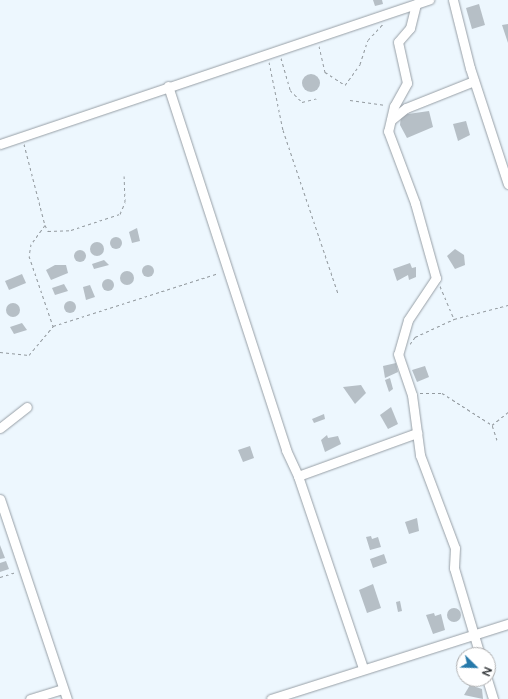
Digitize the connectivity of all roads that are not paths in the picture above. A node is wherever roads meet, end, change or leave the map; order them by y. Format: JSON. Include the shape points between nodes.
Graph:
{"nodes":[{"id":1,"x":429,"y":0,"type":"edge"},
{"id":2,"x":453,"y":0,"type":"edge"},
{"id":3,"x":416,"y":4,"type":"junction"},
{"id":4,"x":474,"y":81,"type":"junction"},
{"id":5,"x":168,"y":86,"type":"junction"},
{"id":6,"x":403,"y":94,"type":"junction"},
{"id":7,"x":406,"y":108,"type":"junction"},
{"id":8,"x":388,"y":126,"type":"junction"},
{"id":9,"x":0,"y":144,"type":"edge"},
{"id":10,"x":508,"y":184,"type":"edge"},
{"id":11,"x":27,"y":407,"type":"dead end"},
{"id":12,"x":0,"y":428,"type":"edge"},
{"id":13,"x":417,"y":433,"type":"junction"},
{"id":14,"x":298,"y":476,"type":"junction"},
{"id":15,"x":0,"y":499,"type":"edge"},
{"id":16,"x":508,"y":624,"type":"edge"},
{"id":17,"x":474,"y":635,"type":"junction"},
{"id":18,"x":478,"y":647,"type":"edge"},
{"id":19,"x":362,"y":668,"type":"junction"},
{"id":20,"x":489,"y":687,"type":"edge"},
{"id":21,"x":63,"y":689,"type":"junction"},
{"id":22,"x":30,"y":699,"type":"edge"},
{"id":23,"x":66,"y":699,"type":"edge"},
{"id":24,"x":271,"y":699,"type":"edge"},
{"id":25,"x":493,"y":699,"type":"edge"}],
"edges":[{"from":1,"to":3,"type":"street"},
{"from":2,"to":4,"type":"street"},
{"from":3,"to":5,"type":"street"},
{"from":3,"to":6,"type":"street","via":[[410,28],[398,42],[407,83]]},
{"from":4,"to":7,"type":"street"},
{"from":4,"to":10,"type":"street"},
{"from":5,"to":9,"type":"street"},
{"from":5,"to":14,"type":"street","via":[[286,450]]},
{"from":6,"to":7,"type":"street"},
{"from":6,"to":8,"type":"street","via":[[394,106]]},
{"from":7,"to":8,"type":"street","via":[[393,116]]},
{"from":8,"to":13,"type":"street","via":[[436,278],[408,320],[398,354],[412,395]]},
{"from":11,"to":12,"type":"street"},
{"from":13,"to":14,"type":"street"},
{"from":13,"to":17,"type":"street","via":[[430,488],[455,548],[454,568],[470,611]]},
{"from":14,"to":19,"type":"street"},
{"from":15,"to":21,"type":"street"},
{"from":16,"to":17,"type":"street"},
{"from":17,"to":18,"type":"street"},
{"from":17,"to":19,"type":"street"},
{"from":19,"to":24,"type":"street"},
{"from":20,"to":25,"type":"street"},
{"from":21,"to":22,"type":"street"},
{"from":21,"to":23,"type":"street"}]}
